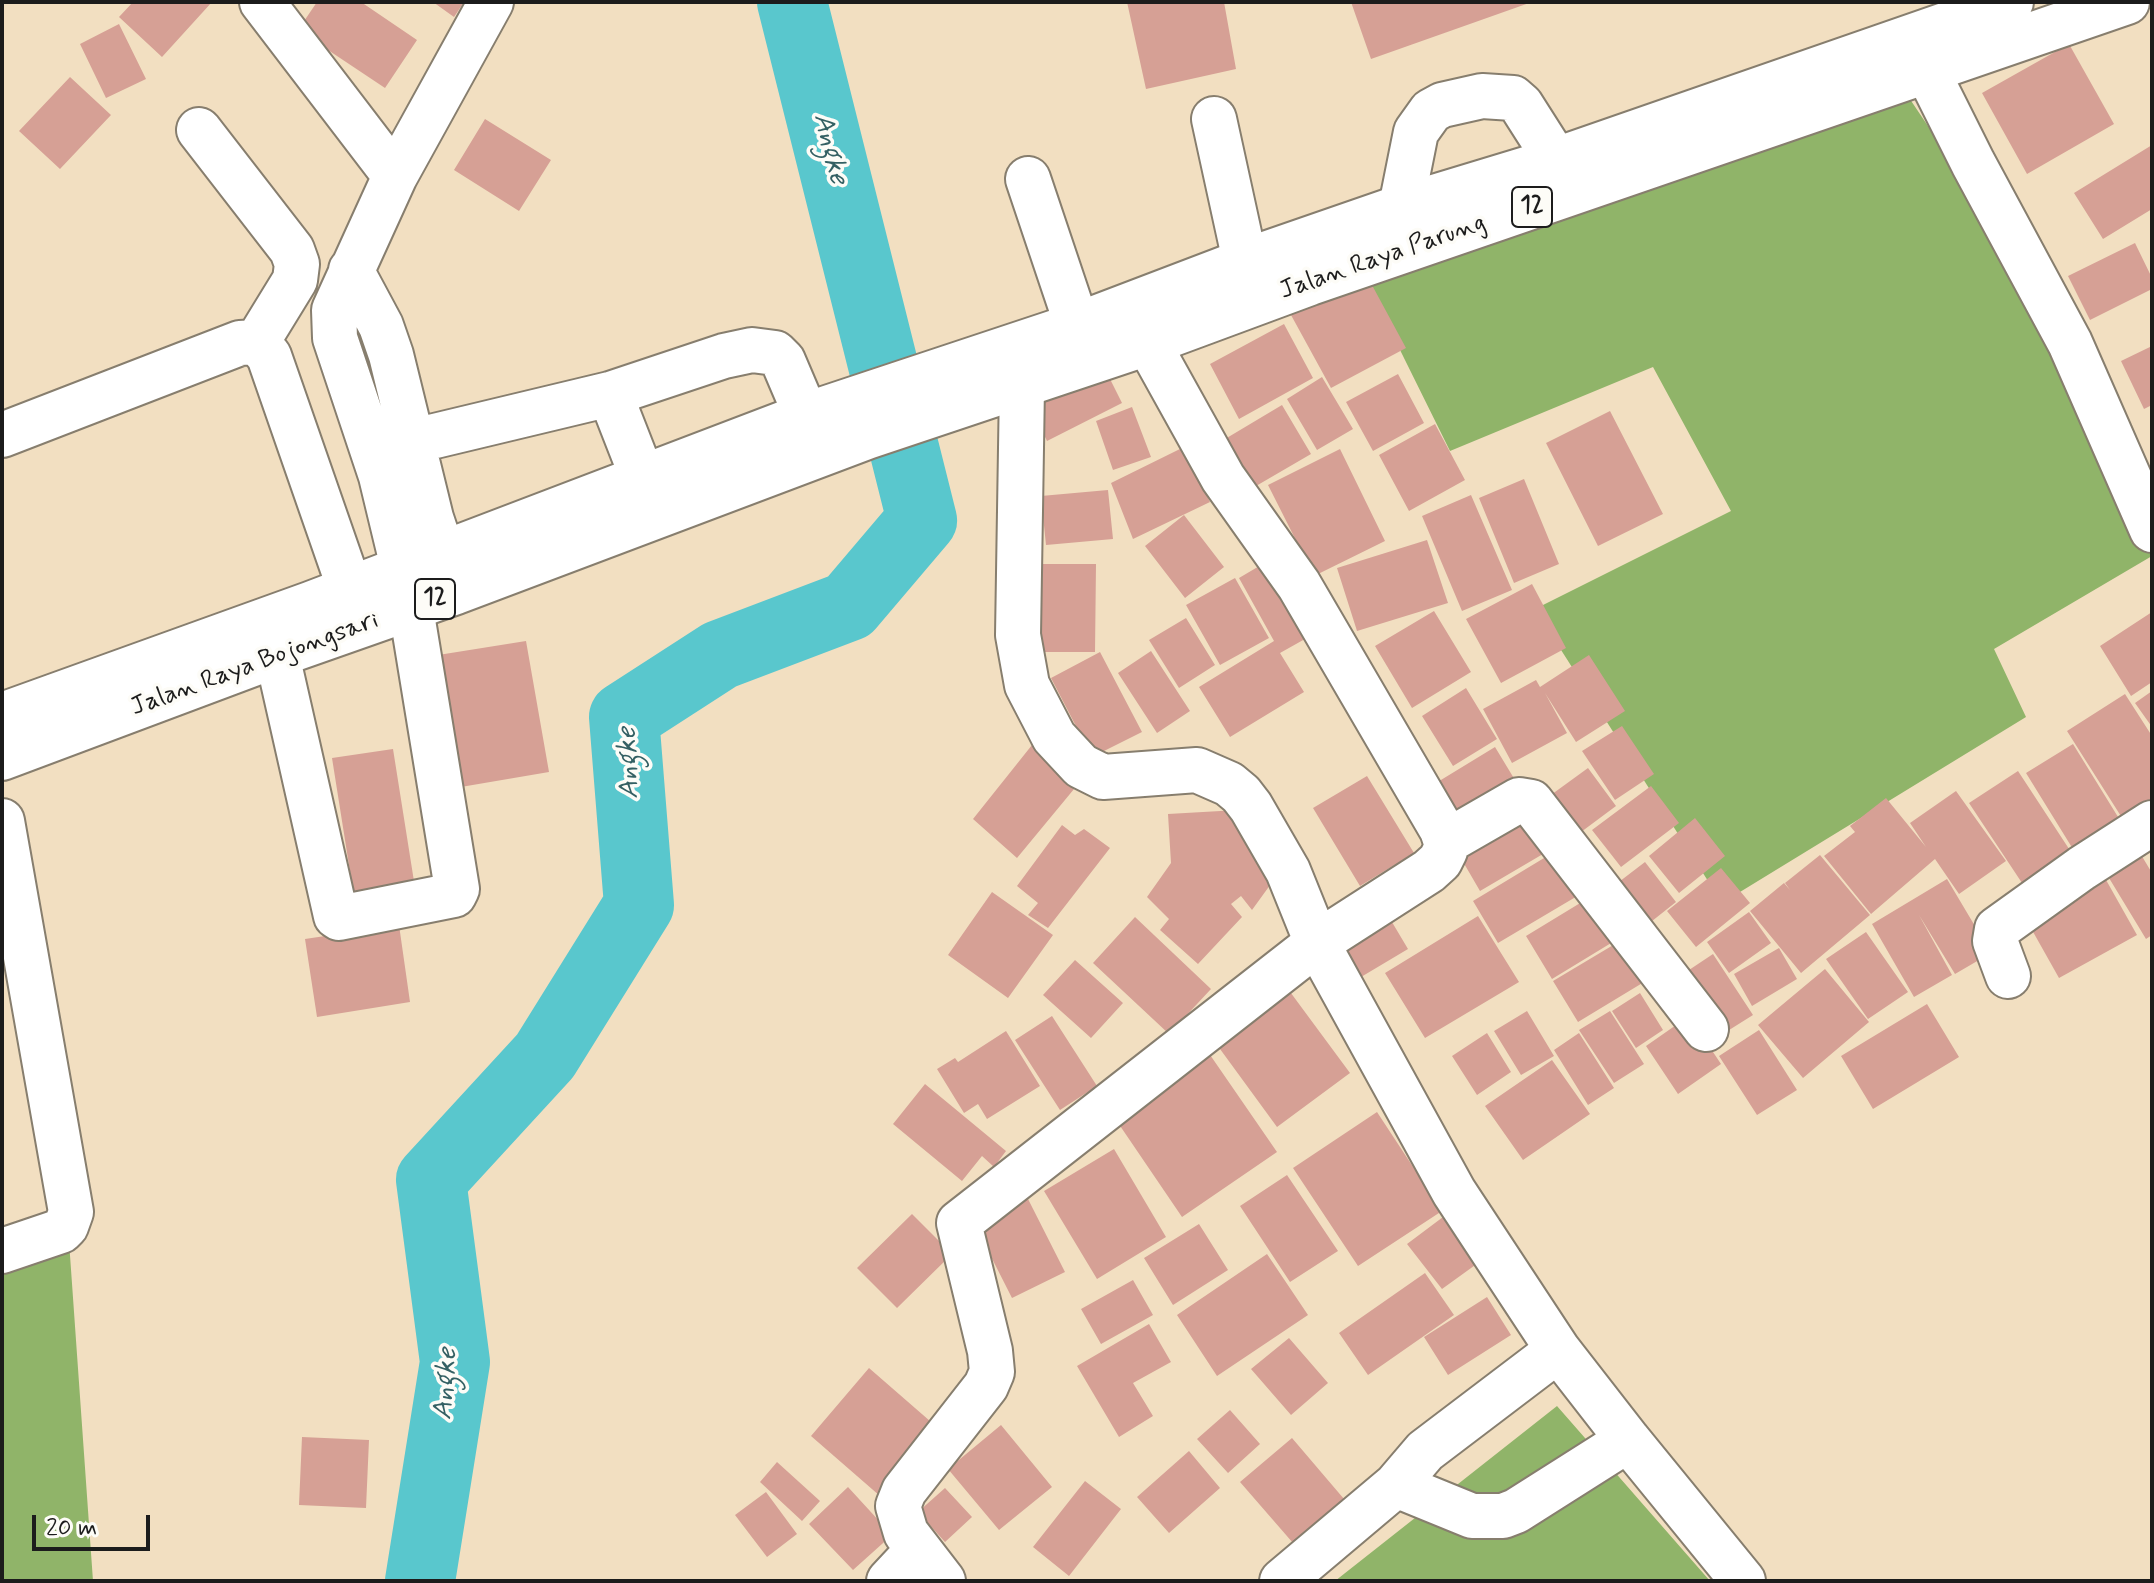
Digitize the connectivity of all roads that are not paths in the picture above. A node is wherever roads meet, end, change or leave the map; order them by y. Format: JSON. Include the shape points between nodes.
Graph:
{"nodes":[{"id":1,"x":262,"y":2,"type":"edge"},
{"id":2,"x":491,"y":2,"type":"edge"},
{"id":3,"x":2011,"y":2,"type":"edge"},
{"id":4,"x":2127,"y":2,"type":"edge"},
{"id":5,"x":1927,"y":71,"type":"junction"},
{"id":6,"x":1214,"y":119,"type":"dead end"},
{"id":7,"x":199,"y":130,"type":"dead end"},
{"id":8,"x":1556,"y":160,"type":"junction"},
{"id":9,"x":395,"y":176,"type":"junction"},
{"id":10,"x":1028,"y":179,"type":"dead end"},
{"id":11,"x":1401,"y":207,"type":"junction"},
{"id":12,"x":1245,"y":261,"type":"junction"},
{"id":13,"x":351,"y":270,"type":"junction"},
{"id":14,"x":1077,"y":325,"type":"junction"},
{"id":15,"x":257,"y":342,"type":"junction"},
{"id":16,"x":1148,"y":343,"type":"junction"},
{"id":17,"x":1022,"y":386,"type":"junction"},
{"id":18,"x":610,"y":394,"type":"junction"},
{"id":19,"x":932,"y":394,"type":"junction"},
{"id":20,"x":806,"y":415,"type":"junction"},
{"id":21,"x":859,"y":418,"type":"junction"},
{"id":22,"x":2,"y":435,"type":"edge"},
{"id":23,"x":414,"y":441,"type":"junction"},
{"id":24,"x":642,"y":476,"type":"junction"},
{"id":25,"x":2152,"y":530,"type":"edge"},
{"id":26,"x":428,"y":580,"type":"junction"},
{"id":27,"x":350,"y":589,"type":"junction"},
{"id":28,"x":277,"y":655,"type":"junction"},
{"id":29,"x":2,"y":715,"type":"edge"},
{"id":30,"x":2,"y":758,"type":"edge"},
{"id":31,"x":2,"y":821,"type":"edge"},
{"id":32,"x":2152,"y":823,"type":"edge"},
{"id":33,"x":1446,"y":842,"type":"junction"},
{"id":34,"x":6,"y":867,"type":"edge"},
{"id":35,"x":1317,"y":943,"type":"junction"},
{"id":36,"x":2008,"y":976,"type":"dead end"},
{"id":37,"x":1706,"y":1029,"type":"dead end"},
{"id":38,"x":2,"y":1251,"type":"edge"},
{"id":39,"x":1558,"y":1350,"type":"junction"},
{"id":40,"x":1628,"y":1440,"type":"junction"},
{"id":41,"x":1396,"y":1485,"type":"junction"},
{"id":42,"x":916,"y":1571,"type":"edge"},
{"id":43,"x":1282,"y":1581,"type":"edge"},
{"id":44,"x":1743,"y":1581,"type":"edge"}],
"edges":[{"from":1,"to":9,"type":"main road"},
{"from":2,"to":9,"type":"main road"},
{"from":3,"to":8,"type":"main road","name":"Jalan Raya Parung","number":"12"},
{"from":4,"to":5,"type":"main road","name":"Jalan Raya Parung","number":"12"},
{"from":5,"to":16,"type":"main road","name":"Jalan Raya Parung","number":"12"},
{"from":5,"to":25,"type":"main road","via":[[2070,343]]},
{"from":6,"to":12,"type":"main road"},
{"from":7,"to":15,"type":"main road","via":[[292,250],[297,264],[295,280]]},
{"from":8,"to":11,"type":"main road","name":"Jalan Raya Parung","number":"12"},
{"from":8,"to":11,"type":"main road","via":[[1513,98],[1482,96],[1442,105],[1416,132]]},
{"from":9,"to":13,"type":"main road"},
{"from":10,"to":14,"type":"main road"},
{"from":11,"to":12,"type":"main road","name":"Jalan Raya Parung","number":"12"},
{"from":12,"to":14,"type":"main road","name":"Jalan Raya Parung","number":"12"},
{"from":13,"to":23,"type":"main road","via":[[381,326]]},
{"from":13,"to":26,"type":"main road","via":[[334,310],[335,338],[381,476]]},
{"from":14,"to":19,"type":"main road","name":"Jalan Raya Parung","number":"12"},
{"from":15,"to":22,"type":"main road","via":[[240,343]]},
{"from":15,"to":27,"type":"main road","via":[[269,356]]},
{"from":16,"to":17,"type":"main road","name":"Jalan Raya Parung","number":"12"},
{"from":16,"to":33,"type":"main road","via":[[1223,478],[1299,585]]},
{"from":17,"to":19,"type":"main road","name":"Jalan Raya Parung","number":"12"},
{"from":17,"to":35,"type":"main road","via":[[1018,635],[1027,685],[1039,711],[1081,766],[1103,777],[1197,770],[1229,784],[1251,807],[1288,871]]},
{"from":18,"to":20,"type":"main road","via":[[724,356],[765,350],[783,361]]},
{"from":18,"to":23,"type":"main road"},
{"from":18,"to":24,"type":"main road"},
{"from":19,"to":21,"type":"main road","name":"Jalan Raya Parung","number":"12"},
{"from":20,"to":21,"type":"main road","name":"Jalan Raya Bojongsari","number":"12"},
{"from":20,"to":24,"type":"main road","name":"Jalan Raya Bojongsari","number":"12"},
{"from":21,"to":26,"type":"main road","name":"Jalan Raya Bojongsari","number":"12"},
{"from":23,"to":26,"type":"main road","via":[[431,518]]},
{"from":24,"to":26,"type":"main road","name":"Jalan Raya Bojongsari","number":"12"},
{"from":26,"to":27,"type":"main road","name":"Jalan Raya Bojongsari","number":"12"},
{"from":26,"to":28,"type":"main road","name":"Jalan Raya Bojongsari","number":"12"},
{"from":26,"to":28,"type":"main road","via":[[457,889],[451,898],[336,916]]},
{"from":27,"to":29,"type":"main road","name":"Jalan Raya Bojongsari","number":"12"},
{"from":28,"to":30,"type":"main road","name":"Jalan Raya Bojongsari","number":"12"},
{"from":31,"to":34,"type":"main road"},
{"from":32,"to":36,"type":"main road","via":[[1997,929],[1995,941]]},
{"from":33,"to":35,"type":"main road","via":[[1440,861],[1429,871]]},
{"from":33,"to":37,"type":"main road","via":[[1519,800],[1531,802]]},
{"from":34,"to":38,"type":"main road","via":[[71,1212],[61,1231]]},
{"from":35,"to":39,"type":"main road","via":[[1454,1192]]},
{"from":35,"to":42,"type":"main road","via":[[959,1223],[992,1372],[898,1506]]},
{"from":39,"to":40,"type":"main road"},
{"from":39,"to":41,"type":"main road","via":[[1425,1451]]},
{"from":40,"to":41,"type":"main road","via":[[1503,1516],[1472,1516]]},
{"from":40,"to":44,"type":"main road"},
{"from":41,"to":43,"type":"main road"}]}
